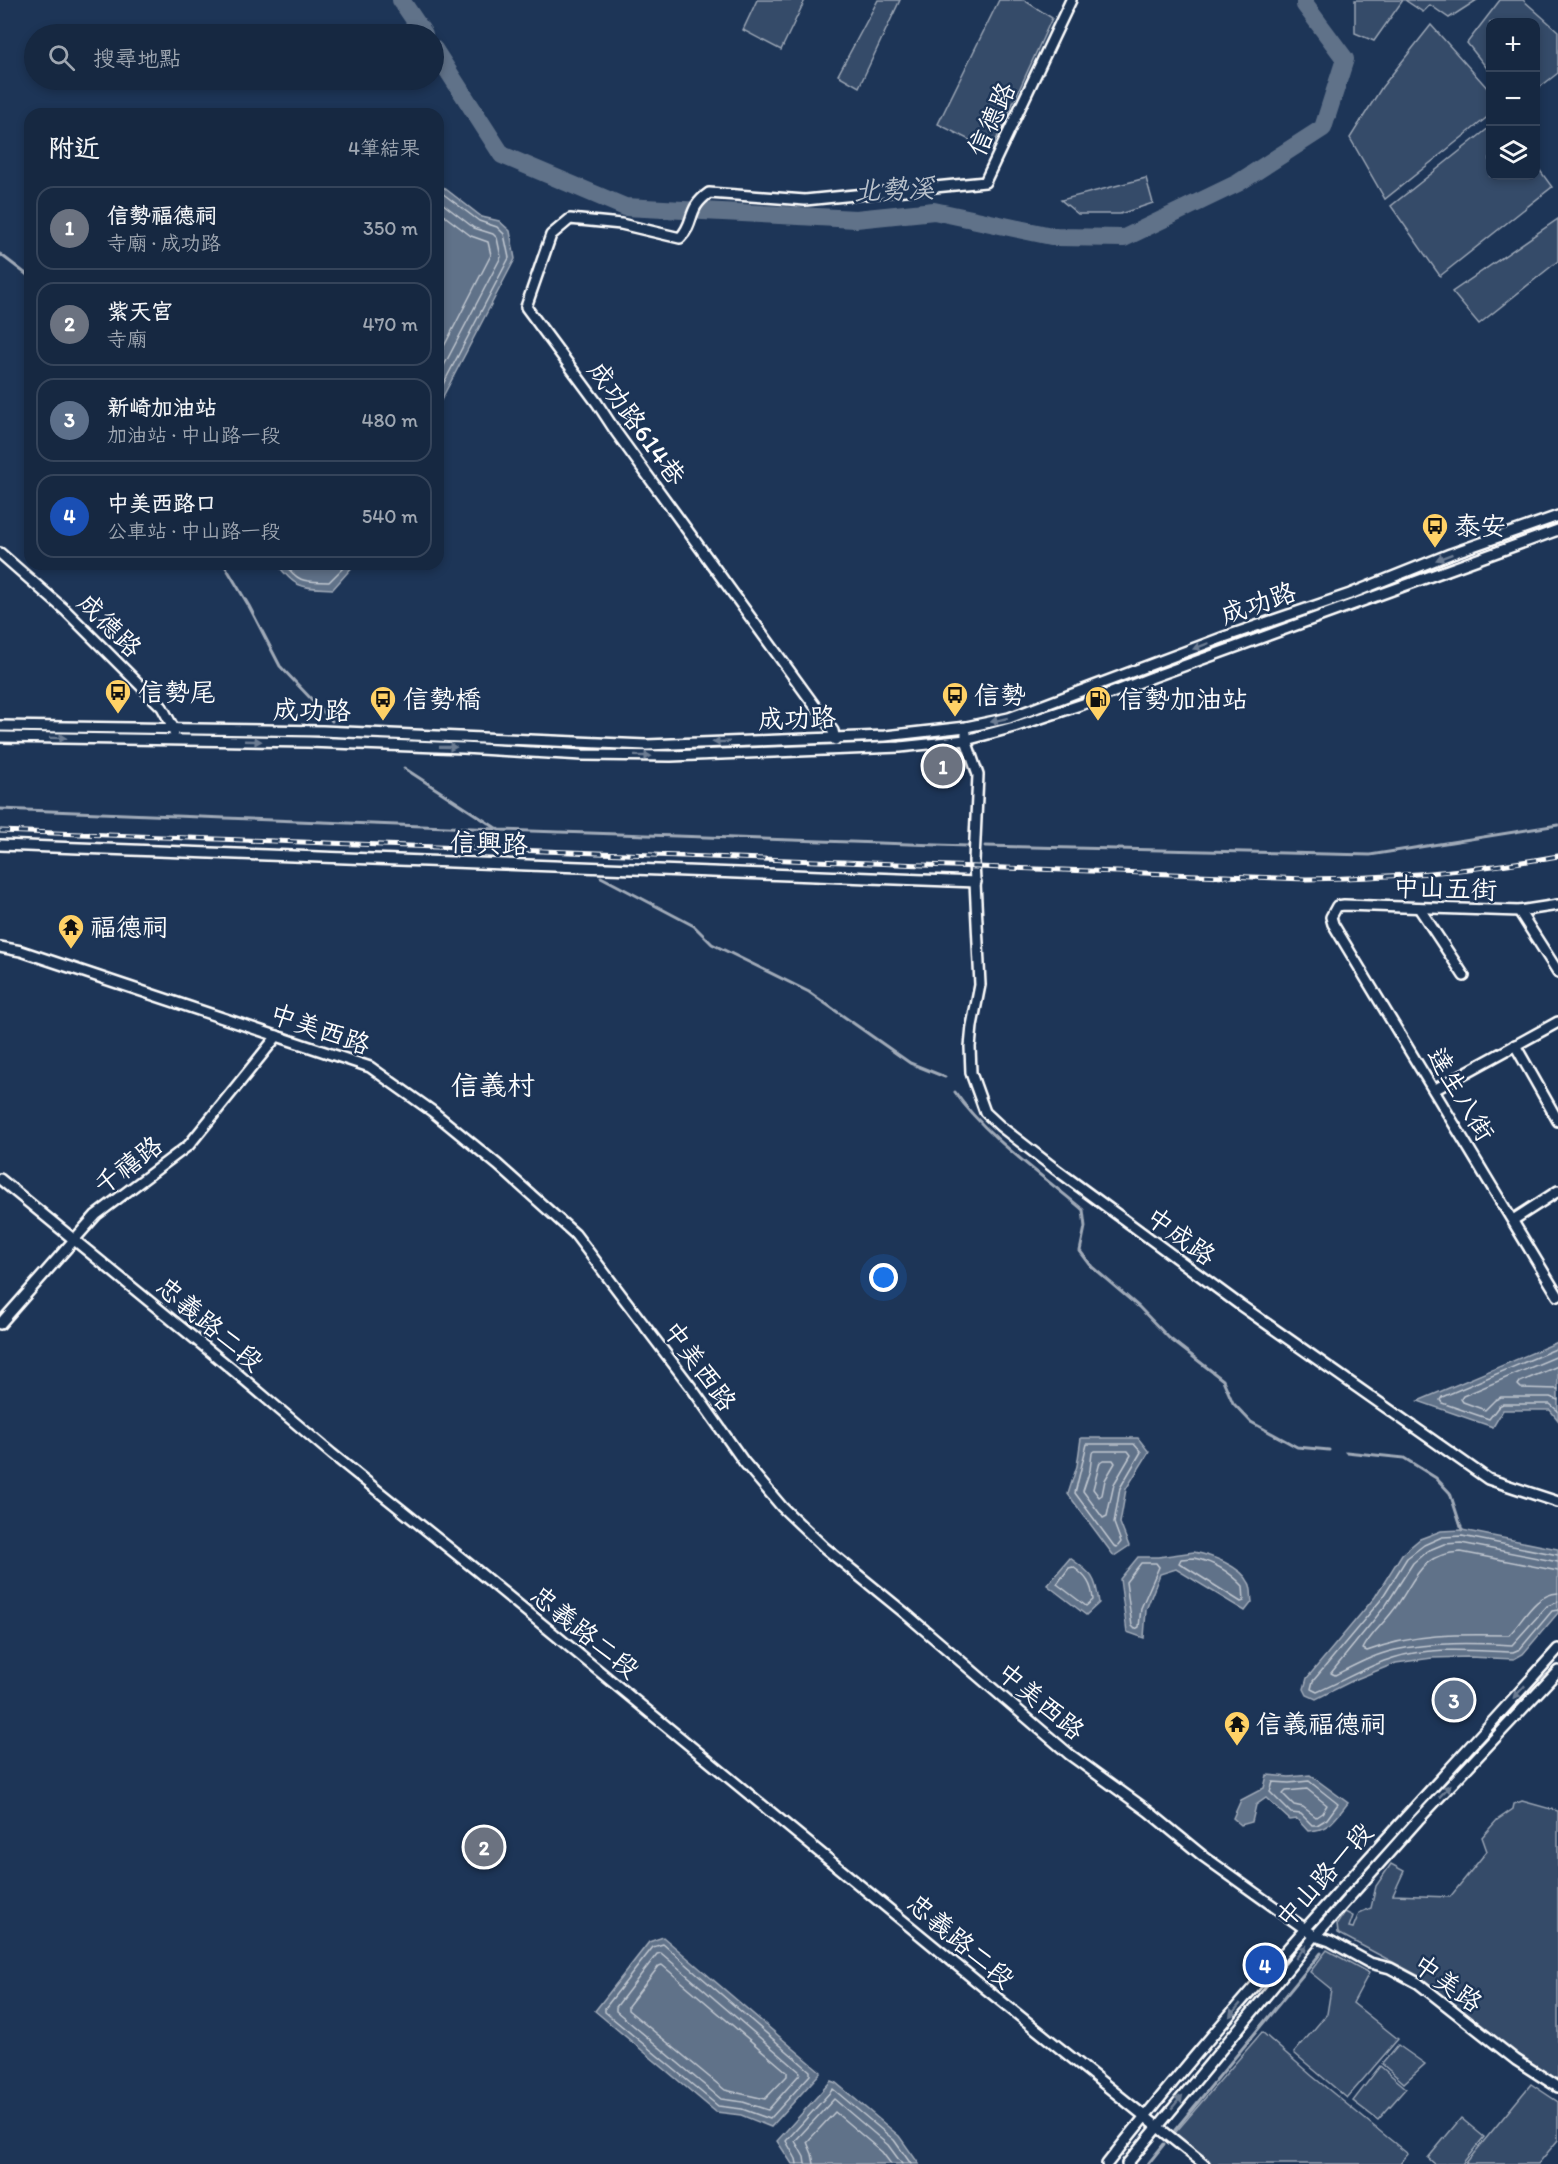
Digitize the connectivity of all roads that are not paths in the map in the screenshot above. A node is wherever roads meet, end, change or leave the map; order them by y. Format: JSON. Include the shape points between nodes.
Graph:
{"nodes":[{"id":1,"x":1071,"y":0,"type":"edge"},
{"id":2,"x":687,"y":231,"type":"joint"},
{"id":3,"x":1558,"y":516,"type":"edge"},
{"id":4,"x":1558,"y":530,"type":"edge"},
{"id":5,"x":0,"y":553,"type":"edge"},
{"id":6,"x":0,"y":726,"type":"edge"},
{"id":7,"x":966,"y":727,"type":"junction"},
{"id":8,"x":174,"y":734,"type":"junction"},
{"id":9,"x":0,"y":737,"type":"edge"},
{"id":10,"x":835,"y":737,"type":"junction"},
{"id":11,"x":966,"y":740,"type":"junction"},
{"id":12,"x":835,"y":749,"type":"junction"},
{"id":13,"x":0,"y":845,"type":"edge"},
{"id":14,"x":976,"y":882,"type":"junction"},
{"id":15,"x":1558,"y":905,"type":"edge"},
{"id":16,"x":1419,"y":908,"type":"junction"},
{"id":17,"x":1519,"y":911,"type":"junction"},
{"id":18,"x":1333,"y":912,"type":"joint"},
{"id":19,"x":0,"y":947,"type":"edge"},
{"id":20,"x":1558,"y":972,"type":"edge"},
{"id":21,"x":1464,"y":976,"type":"dead end"},
{"id":22,"x":1558,"y":1022,"type":"edge"},
{"id":23,"x":277,"y":1036,"type":"junction"},
{"id":24,"x":1515,"y":1046,"type":"junction"},
{"id":25,"x":1434,"y":1090,"type":"junction"},
{"id":26,"x":1558,"y":1121,"type":"edge"},
{"id":27,"x":0,"y":1179,"type":"edge"},
{"id":28,"x":1558,"y":1191,"type":"edge"},
{"id":29,"x":1513,"y":1220,"type":"junction"},
{"id":30,"x":74,"y":1239,"type":"junction"},
{"id":31,"x":1558,"y":1296,"type":"edge"},
{"id":32,"x":0,"y":1324,"type":"edge"},
{"id":33,"x":1558,"y":1502,"type":"edge"},
{"id":34,"x":1558,"y":1649,"type":"edge"},
{"id":35,"x":1558,"y":1671,"type":"edge"},
{"id":36,"x":1487,"y":1727,"type":"junction"},
{"id":37,"x":1496,"y":1737,"type":"junction"},
{"id":38,"x":1410,"y":1811,"type":"junction"},
{"id":39,"x":1418,"y":1820,"type":"junction"},
{"id":40,"x":1305,"y":1927,"type":"junction"},
{"id":41,"x":1315,"y":1936,"type":"junction"},
{"id":42,"x":1558,"y":2087,"type":"edge"},
{"id":43,"x":1144,"y":2117,"type":"junction"},
{"id":44,"x":1156,"y":2127,"type":"junction"},
{"id":45,"x":1107,"y":2164,"type":"edge"},
{"id":46,"x":1127,"y":2164,"type":"edge"},
{"id":47,"x":1204,"y":2164,"type":"edge"}],
"edges":[{"from":1,"to":2,"type":"street","name":"信德路","via":[[985,182],[805,200],[709,193],[694,207]]},
{"from":2,"to":10,"type":"street","name":"成功路614巷","via":[[680,238],[621,224],[570,219],[551,235],[526,307]]},
{"from":3,"to":7,"type":"street","name":"成功路","one_way":true,"via":[[1009,718]]},
{"from":4,"to":11,"type":"street","name":"成功路","via":[[1083,704]]},
{"from":5,"to":8,"type":"street","name":"成德路","via":[[65,610],[162,707]]},
{"from":6,"to":8,"type":"street","name":"成功路"},
{"from":7,"to":10,"type":"street","name":"成功路"},
{"from":7,"to":11,"type":"street","name":"中成路"},
{"from":9,"to":8,"type":"street","name":"成功路","one_way":true},
{"from":10,"to":8,"type":"street","name":"成功路","one_way":true,"via":[[646,745],[322,731]]},
{"from":8,"to":12,"type":"street","name":"成功路","one_way":true,"via":[[582,755],[671,756]]},
{"from":10,"to":12,"type":"street"},
{"from":11,"to":12,"type":"street","name":"成功路"},
{"from":11,"to":14,"type":"street","name":"中成路","via":[[978,775]]},
{"from":13,"to":14,"type":"street","name":"信興路"},
{"from":14,"to":33,"type":"street","name":"中成路","via":[[980,985],[970,1056],[971,1073],[985,1112],[1054,1168],[1231,1298],[1488,1479]]},
{"from":15,"to":17,"type":"street","name":"中山五街"},
{"from":16,"to":17,"type":"street","name":"中山五街"},
{"from":16,"to":18,"type":"street","name":"中山五街","via":[[1344,905]]},
{"from":16,"to":21,"type":"street"},
{"from":17,"to":20,"type":"street"},
{"from":18,"to":25,"type":"street","name":"達生八街","via":[[1333,924]]},
{"from":19,"to":23,"type":"street","name":"中美西路"},
{"from":22,"to":24,"type":"street"},
{"from":23,"to":30,"type":"street","name":"千禧路","via":[[189,1145],[96,1215]]},
{"from":23,"to":40,"type":"street","name":"中美西路","via":[[370,1067],[498,1165],[575,1234],[744,1462],[782,1507],[825,1548],[1069,1754],[1203,1856]]},
{"from":24,"to":25,"type":"street"},
{"from":24,"to":26,"type":"street"},
{"from":25,"to":29,"type":"street","name":"達生八街"},
{"from":27,"to":30,"type":"street","name":"忠義路二段"},
{"from":28,"to":29,"type":"street"},
{"from":29,"to":31,"type":"street","name":"達生八街"},
{"from":30,"to":32,"type":"street","name":"千禧路"},
{"from":30,"to":43,"type":"street","name":"忠義路二段"},
{"from":34,"to":36,"type":"street","name":"中山路一段","one_way":true},
{"from":35,"to":37,"type":"street","name":"中山路一段"},
{"from":36,"to":37,"type":"street"},
{"from":36,"to":38,"type":"street","name":"中山路一段"},
{"from":39,"to":37,"type":"street","name":"中山路一段","one_way":true},
{"from":38,"to":39,"type":"street"},
{"from":38,"to":40,"type":"street","name":"中山路一段"},
{"from":39,"to":41,"type":"street","name":"中山路一段"},
{"from":40,"to":41,"type":"street","name":"中美路"},
{"from":40,"to":43,"type":"street","name":"中山路一段","one_way":true},
{"from":41,"to":42,"type":"street","name":"中美路","via":[[1410,1978]]},
{"from":44,"to":41,"type":"street","name":"中山路一段","one_way":true},
{"from":43,"to":44,"type":"street","name":"忠義路二段"},
{"from":43,"to":45,"type":"street","name":"中山路一段"},
{"from":44,"to":46,"type":"street","name":"中山路一段"},
{"from":44,"to":47,"type":"street","name":"忠義路二段"}]}
